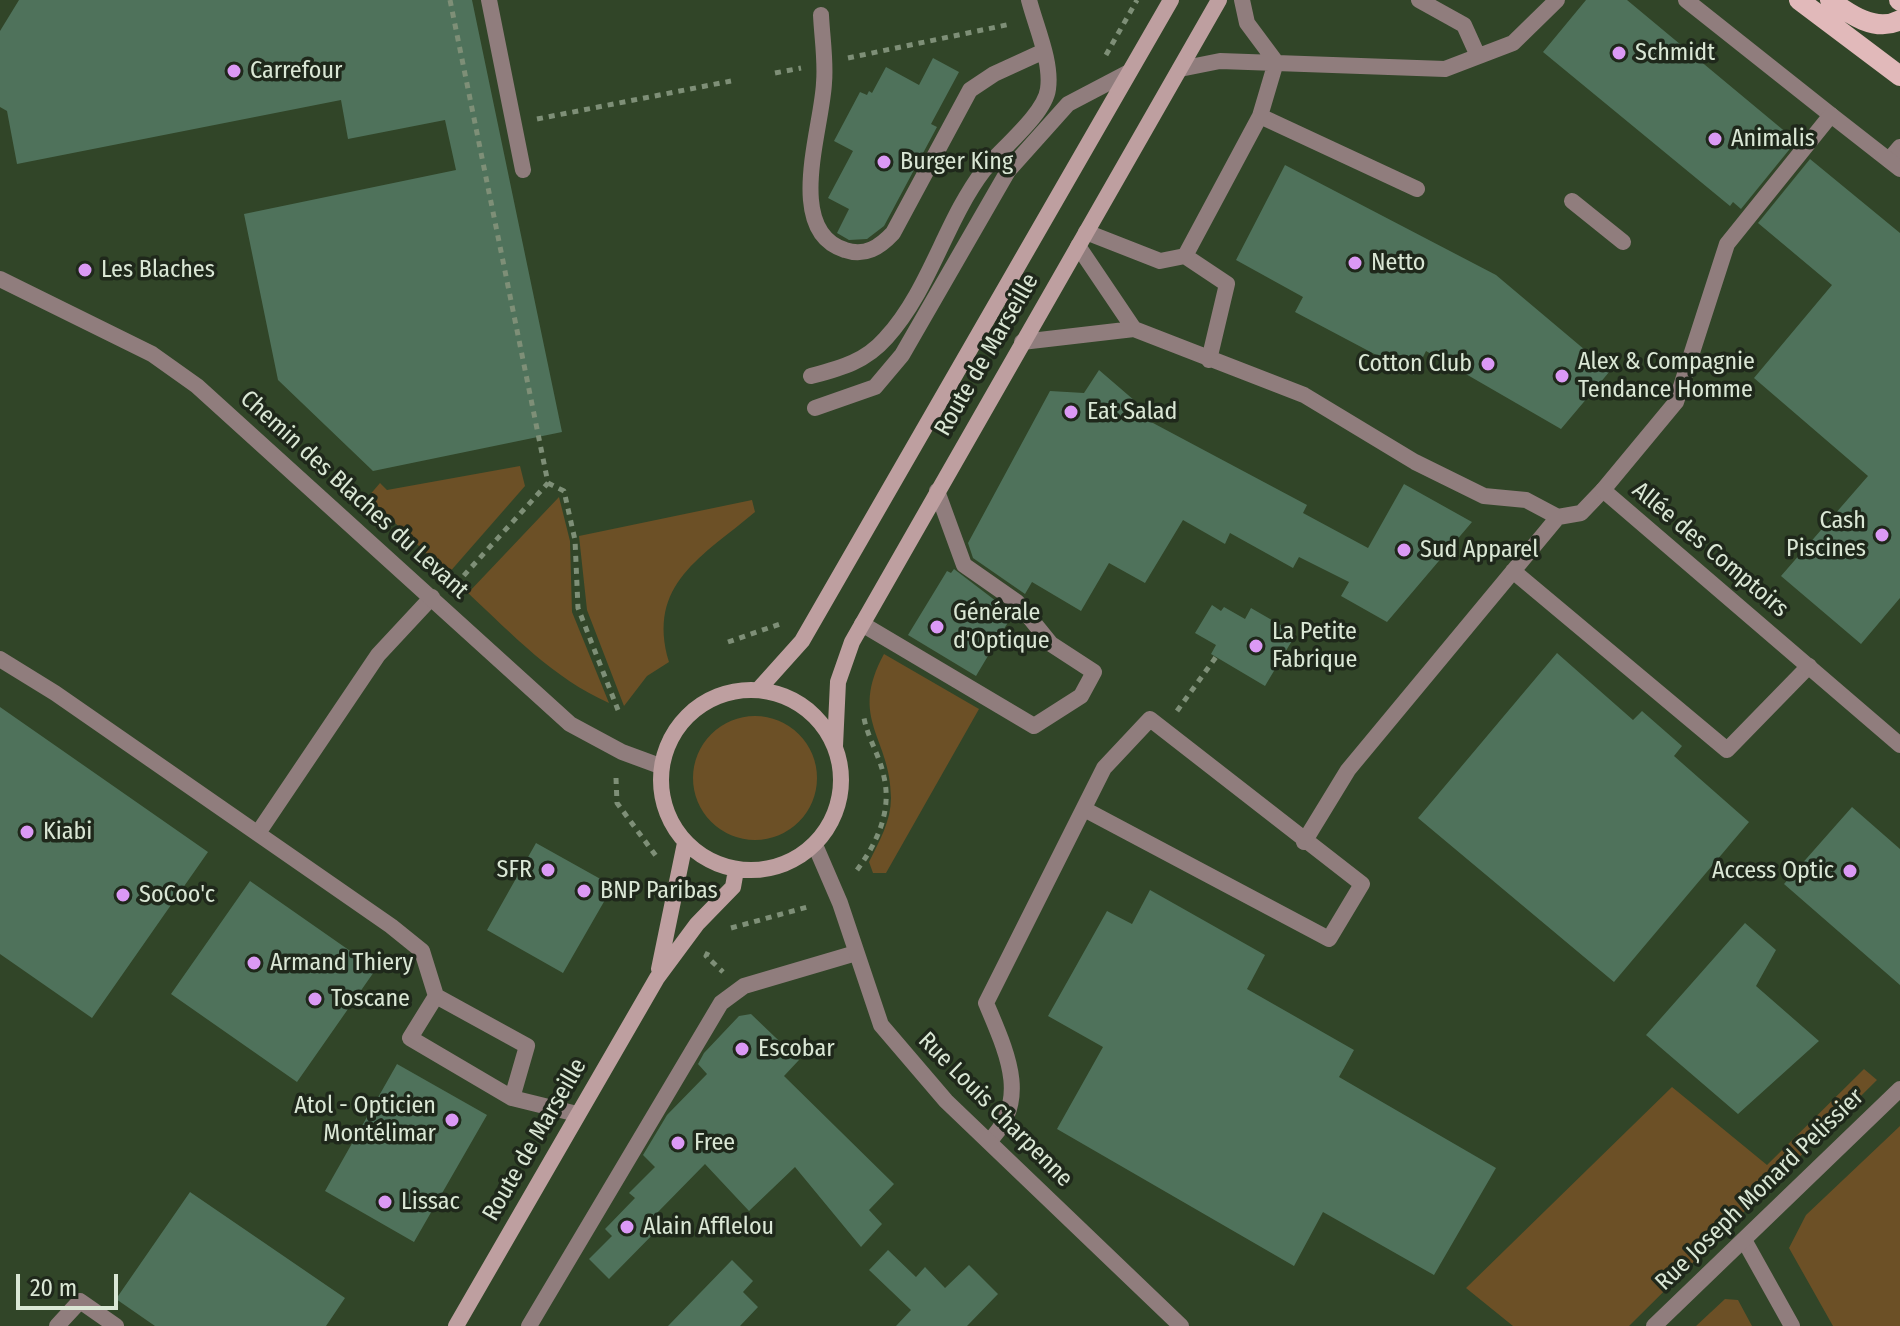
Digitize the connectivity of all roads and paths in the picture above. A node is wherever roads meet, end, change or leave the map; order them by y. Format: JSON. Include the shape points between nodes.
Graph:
{"nodes":[{"id":1,"x":450,"y":0,"type":"edge"},
{"id":2,"x":489,"y":0,"type":"edge"},
{"id":3,"x":1029,"y":0,"type":"edge"},
{"id":4,"x":1137,"y":0,"type":"edge"},
{"id":5,"x":1171,"y":0,"type":"edge"},
{"id":6,"x":1219,"y":0,"type":"edge"},
{"id":7,"x":1242,"y":0,"type":"edge"},
{"id":8,"x":1419,"y":0,"type":"edge"},
{"id":9,"x":1557,"y":0,"type":"edge"},
{"id":10,"x":1686,"y":0,"type":"edge"},
{"id":11,"x":1799,"y":0,"type":"edge"},
{"id":12,"x":1830,"y":0,"type":"edge"},
{"id":13,"x":821,"y":15,"type":"dead end"},
{"id":14,"x":1900,"y":20,"type":"edge"},
{"id":15,"x":1012,"y":24,"type":"dead end"},
{"id":16,"x":1042,"y":52,"type":"junction"},
{"id":17,"x":1478,"y":56,"type":"junction"},
{"id":18,"x":839,"y":60,"type":"dead end"},
{"id":19,"x":1103,"y":61,"type":"dead end"},
{"id":20,"x":1276,"y":62,"type":"junction"},
{"id":21,"x":814,"y":65,"type":"dead end"},
{"id":22,"x":1180,"y":69,"type":"junction"},
{"id":23,"x":1129,"y":72,"type":"junction"},
{"id":24,"x":775,"y":73,"type":"dead end"},
{"id":25,"x":1900,"y":76,"type":"edge"},
{"id":26,"x":731,"y":81,"type":"dead end"},
{"id":27,"x":1831,"y":115,"type":"junction"},
{"id":28,"x":1260,"y":116,"type":"junction"},
{"id":29,"x":537,"y":119,"type":"dead end"},
{"id":30,"x":1896,"y":158,"type":"edge"},
{"id":31,"x":523,"y":170,"type":"dead end"},
{"id":32,"x":1417,"y":189,"type":"dead end"},
{"id":33,"x":1572,"y":201,"type":"dead end"},
{"id":34,"x":1082,"y":239,"type":"junction"},
{"id":35,"x":1623,"y":242,"type":"dead end"},
{"id":36,"x":1185,"y":256,"type":"junction"},
{"id":37,"x":0,"y":279,"type":"edge"},
{"id":38,"x":1134,"y":329,"type":"junction"},
{"id":39,"x":1022,"y":342,"type":"junction"},
{"id":40,"x":1209,"y":360,"type":"junction"},
{"id":41,"x":811,"y":376,"type":"dead end"},
{"id":42,"x":815,"y":408,"type":"dead end"},
{"id":43,"x":548,"y":483,"type":"junction"},
{"id":44,"x":1603,"y":490,"type":"junction"},
{"id":45,"x":937,"y":491,"type":"junction"},
{"id":46,"x":1558,"y":517,"type":"junction"},
{"id":47,"x":1513,"y":571,"type":"junction"},
{"id":48,"x":457,"y":583,"type":"dead end"},
{"id":49,"x":432,"y":597,"type":"junction"},
{"id":50,"x":862,"y":624,"type":"junction"},
{"id":51,"x":1216,"y":657,"type":"dead end"},
{"id":52,"x":0,"y":659,"type":"edge"},
{"id":53,"x":1809,"y":666,"type":"junction"},
{"id":54,"x":758,"y":690,"type":"junction"},
{"id":55,"x":863,"y":708,"type":"dead end"},
{"id":56,"x":618,"y":710,"type":"dead end"},
{"id":57,"x":1162,"y":729,"type":"junction"},
{"id":58,"x":1900,"y":745,"type":"edge"},
{"id":59,"x":835,"y":746,"type":"junction"},
{"id":60,"x":660,"y":766,"type":"junction"},
{"id":61,"x":616,"y":778,"type":"dead end"},
{"id":62,"x":1084,"y":809,"type":"junction"},
{"id":63,"x":258,"y":833,"type":"junction"},
{"id":64,"x":1304,"y":842,"type":"junction"},
{"id":65,"x":685,"y":843,"type":"junction"},
{"id":66,"x":815,"y":845,"type":"junction"},
{"id":67,"x":658,"y":866,"type":"dead end"},
{"id":68,"x":736,"y":870,"type":"junction"},
{"id":69,"x":857,"y":870,"type":"dead end"},
{"id":70,"x":811,"y":906,"type":"dead end"},
{"id":71,"x":727,"y":930,"type":"dead end"},
{"id":72,"x":712,"y":946,"type":"dead end"},
{"id":73,"x":856,"y":953,"type":"junction"},
{"id":74,"x":723,"y":972,"type":"dead end"},
{"id":75,"x":657,"y":978,"type":"junction"},
{"id":76,"x":436,"y":996,"type":"junction"},
{"id":77,"x":1900,"y":1089,"type":"edge"},
{"id":78,"x":520,"y":1100,"type":"junction"},
{"id":79,"x":577,"y":1114,"type":"junction"},
{"id":80,"x":989,"y":1141,"type":"junction"},
{"id":81,"x":1744,"y":1240,"type":"junction"},
{"id":82,"x":57,"y":1326,"type":"edge"},
{"id":83,"x":116,"y":1326,"type":"edge"},
{"id":84,"x":456,"y":1326,"type":"edge"},
{"id":85,"x":529,"y":1326,"type":"edge"},
{"id":86,"x":1181,"y":1326,"type":"edge"},
{"id":87,"x":1654,"y":1326,"type":"edge"},
{"id":88,"x":1792,"y":1326,"type":"edge"}],
"edges":[{"from":1,"to":43,"type":"path"},
{"from":2,"to":31,"type":"street"},
{"from":3,"to":16,"type":"street"},
{"from":4,"to":19,"type":"path"},
{"from":5,"to":23,"type":"main road","name":"Route de Marseille"},
{"from":6,"to":22,"type":"main road","name":"Route de Marseille"},
{"from":7,"to":20,"type":"street","via":[[1247,23]]},
{"from":8,"to":17,"type":"street","via":[[1464,25]]},
{"from":9,"to":17,"type":"street","via":[[1513,43]]},
{"from":10,"to":27,"type":"street"},
{"from":11,"to":25,"type":"main road"},
{"from":12,"to":14,"type":"main road","via":[[1857,19],[1892,24]]},
{"from":13,"to":16,"type":"street","via":[[825,81],[809,197],[819,233],[834,247],[850,252],[880,247],[893,233],[970,90]]},
{"from":15,"to":18,"type":"path"},
{"from":16,"to":41,"type":"street","via":[[1048,91],[1039,109],[983,171],[900,320],[887,338],[853,365]]},
{"from":17,"to":20,"type":"street","via":[[1445,69]]},
{"from":20,"to":22,"type":"street","via":[[1220,61]]},
{"from":20,"to":28,"type":"street"},
{"from":21,"to":24,"type":"path"},
{"from":22,"to":34,"type":"main road","name":"Route de Marseille"},
{"from":23,"to":42,"type":"street","via":[[1068,104],[1008,171],[902,355],[875,387]]},
{"from":23,"to":54,"type":"main road","name":"Route de Marseille","via":[[802,641]]},
{"from":26,"to":29,"type":"path"},
{"from":27,"to":30,"type":"street"},
{"from":27,"to":44,"type":"street","name":"Allée des Comptoirs","via":[[1727,244],[1676,402]]},
{"from":28,"to":32,"type":"street"},
{"from":28,"to":36,"type":"street"},
{"from":33,"to":35,"type":"street"},
{"from":34,"to":36,"type":"street","via":[[1160,261]]},
{"from":34,"to":38,"type":"street"},
{"from":34,"to":39,"type":"main road","name":"Route de Marseille"},
{"from":36,"to":40,"type":"street","via":[[1227,284]]},
{"from":37,"to":49,"type":"street","name":"Chemin des Blaches du Levant","via":[[152,354],[197,386]]},
{"from":38,"to":39,"type":"street"},
{"from":38,"to":40,"type":"street"},
{"from":39,"to":45,"type":"main road","name":"Route de Marseille"},
{"from":40,"to":46,"type":"street","via":[[1304,395],[1415,462],[1484,496],[1526,500]]},
{"from":43,"to":48,"type":"path"},
{"from":43,"to":56,"type":"path","via":[[564,491],[575,540],[578,608]]},
{"from":44,"to":46,"type":"street","via":[[1581,513]]},
{"from":44,"to":53,"type":"street","name":"Allée des Comptoirs"},
{"from":45,"to":50,"type":"main road","name":"Route de Marseille"},
{"from":45,"to":50,"type":"street","via":[[964,565],[1017,602],[1051,644],[1094,672],[1081,696],[1034,726]]},
{"from":46,"to":47,"type":"street"},
{"from":47,"to":53,"type":"street","via":[[1727,750]]},
{"from":47,"to":64,"type":"street","via":[[1348,770]]},
{"from":49,"to":60,"type":"street","name":"Chemin des Blaches du Levant","via":[[570,724]]},
{"from":49,"to":63,"type":"street","via":[[378,655]]},
{"from":50,"to":59,"type":"main road","name":"Route de Marseille","via":[[838,682]]},
{"from":51,"to":57,"type":"path"},
{"from":52,"to":63,"type":"street"},
{"from":53,"to":58,"type":"street","name":"Allée des Comptoirs"},
{"from":54,"to":59,"type":"main road","via":[[801,704],[821,722]]},
{"from":54,"to":60,"type":"main road","via":[[720,694],[695,708],[679,724]]},
{"from":55,"to":69,"type":"path","via":[[884,777],[886,803],[879,834]]},
{"from":57,"to":62,"type":"street","via":[[1150,719],[1104,768]]},
{"from":57,"to":64,"type":"street"},
{"from":59,"to":66,"type":"main road","via":[[840,799],[831,824]]},
{"from":60,"to":65,"type":"main road","via":[[669,820]]},
{"from":61,"to":67,"type":"path","via":[[617,803]]},
{"from":62,"to":64,"type":"street","via":[[1329,939],[1362,884]]},
{"from":62,"to":80,"type":"street","via":[[986,1003],[1007,1053],[1013,1104],[1003,1127]]},
{"from":63,"to":76,"type":"street","via":[[422,951]]},
{"from":65,"to":68,"type":"main road"},
{"from":65,"to":75,"type":"main road"},
{"from":66,"to":68,"type":"main road","via":[[792,861],[765,870]]},
{"from":66,"to":73,"type":"street","name":"Rue Louis Charpenne"},
{"from":68,"to":75,"type":"main road","via":[[733,887]]},
{"from":70,"to":71,"type":"path"},
{"from":72,"to":74,"type":"path","via":[[706,956]]},
{"from":73,"to":80,"type":"street","name":"Rue Louis Charpenne","via":[[881,1025],[918,1072]]},
{"from":73,"to":85,"type":"street","via":[[744,986],[714,1014]]},
{"from":75,"to":79,"type":"main road","name":"Route de Marseille"},
{"from":76,"to":78,"type":"street","via":[[527,1046]]},
{"from":76,"to":78,"type":"street","via":[[410,1038]]},
{"from":77,"to":81,"type":"street","name":"Rue Joseph Monard Pelissier"},
{"from":78,"to":79,"type":"street"},
{"from":79,"to":84,"type":"main road","name":"Route de Marseille"},
{"from":80,"to":86,"type":"street","name":"Rue Louis Charpenne"},
{"from":81,"to":87,"type":"street","name":"Rue Joseph Monard Pelissier"},
{"from":81,"to":88,"type":"street"},
{"from":82,"to":83,"type":"street","via":[[80,1301]]}]}
